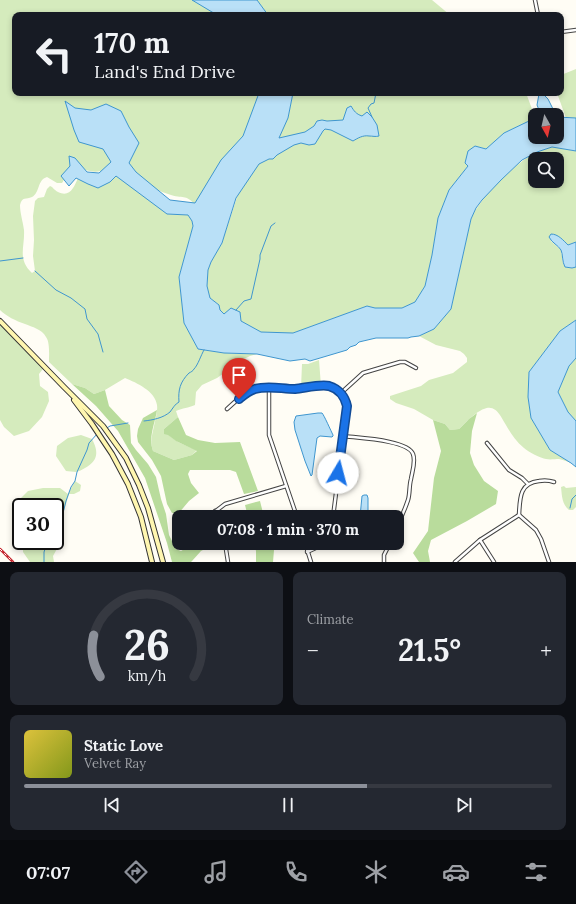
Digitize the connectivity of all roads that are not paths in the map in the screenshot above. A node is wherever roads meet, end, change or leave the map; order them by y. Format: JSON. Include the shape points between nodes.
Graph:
{"nodes":[{"id":1,"x":531,"y":0,"type":"edge"},
{"id":2,"x":535,"y":1,"type":"edge"},
{"id":3,"x":537,"y":12,"type":"edge"},
{"id":4,"x":576,"y":30,"type":"edge"},
{"id":5,"x":564,"y":32,"type":"edge"},
{"id":6,"x":0,"y":321,"type":"edge"},
{"id":7,"x":416,"y":368,"type":"dead end"},
{"id":8,"x":64,"y":387,"type":"junction"},
{"id":9,"x":269,"y":388,"type":"junction"},
{"id":10,"x":341,"y":393,"type":"junction"},
{"id":11,"x":227,"y":409,"type":"dead end"},
{"id":12,"x":343,"y":436,"type":"junction"},
{"id":13,"x":487,"y":443,"type":"dead end"},
{"id":14,"x":554,"y":482,"type":"dead end"},
{"id":15,"x":528,"y":484,"type":"junction"},
{"id":16,"x":286,"y":486,"type":"junction"},
{"id":17,"x":216,"y":510,"type":"edge"},
{"id":18,"x":295,"y":510,"type":"edge"},
{"id":19,"x":334,"y":510,"type":"edge"},
{"id":20,"x":404,"y":510,"type":"edge"},
{"id":21,"x":519,"y":515,"type":"junction"},
{"id":22,"x":480,"y":540,"type":"junction"},
{"id":23,"x":226,"y":550,"type":"edge"},
{"id":24,"x":311,"y":550,"type":"edge"},
{"id":25,"x":386,"y":550,"type":"edge"},
{"id":26,"x":307,"y":552,"type":"joint"},
{"id":27,"x":152,"y":562,"type":"edge"},
{"id":28,"x":163,"y":562,"type":"edge"},
{"id":29,"x":228,"y":562,"type":"edge"},
{"id":30,"x":311,"y":562,"type":"edge"},
{"id":31,"x":384,"y":562,"type":"edge"},
{"id":32,"x":455,"y":562,"type":"edge"},
{"id":33,"x":494,"y":562,"type":"edge"},
{"id":34,"x":549,"y":562,"type":"edge"}],
"edges":[{"from":1,"to":2,"type":"street"},
{"from":2,"to":3,"type":"street"},
{"from":4,"to":5,"type":"street"},
{"from":6,"to":8,"type":"main road"},
{"from":7,"to":10,"type":"street","via":[[400,362],[363,373]]},
{"from":8,"to":27,"type":"main road","via":[[112,454],[128,484],[141,517]]},
{"from":8,"to":28,"type":"main road","via":[[103,426],[126,458],[148,508]]},
{"from":9,"to":10,"type":"street","via":[[330,386]]},
{"from":9,"to":11,"type":"street","via":[[249,391]]},
{"from":9,"to":16,"type":"street","via":[[269,435]]},
{"from":10,"to":12,"type":"street","via":[[347,406]]},
{"from":12,"to":19,"type":"street"},
{"from":12,"to":20,"type":"street","via":[[391,442],[409,449],[414,461],[408,500]]},
{"from":13,"to":15,"type":"street","via":[[510,470]]},
{"from":14,"to":15,"type":"street","via":[[546,479]]},
{"from":15,"to":21,"type":"street","via":[[520,497]]},
{"from":16,"to":17,"type":"street","via":[[225,504]]},
{"from":16,"to":18,"type":"street"},
{"from":21,"to":22,"type":"street"},
{"from":21,"to":34,"type":"street","via":[[536,530]]},
{"from":22,"to":32,"type":"street"},
{"from":22,"to":33,"type":"street"},
{"from":23,"to":29,"type":"street"},
{"from":24,"to":26,"type":"street"},
{"from":25,"to":31,"type":"street"},
{"from":26,"to":30,"type":"street"}]}
